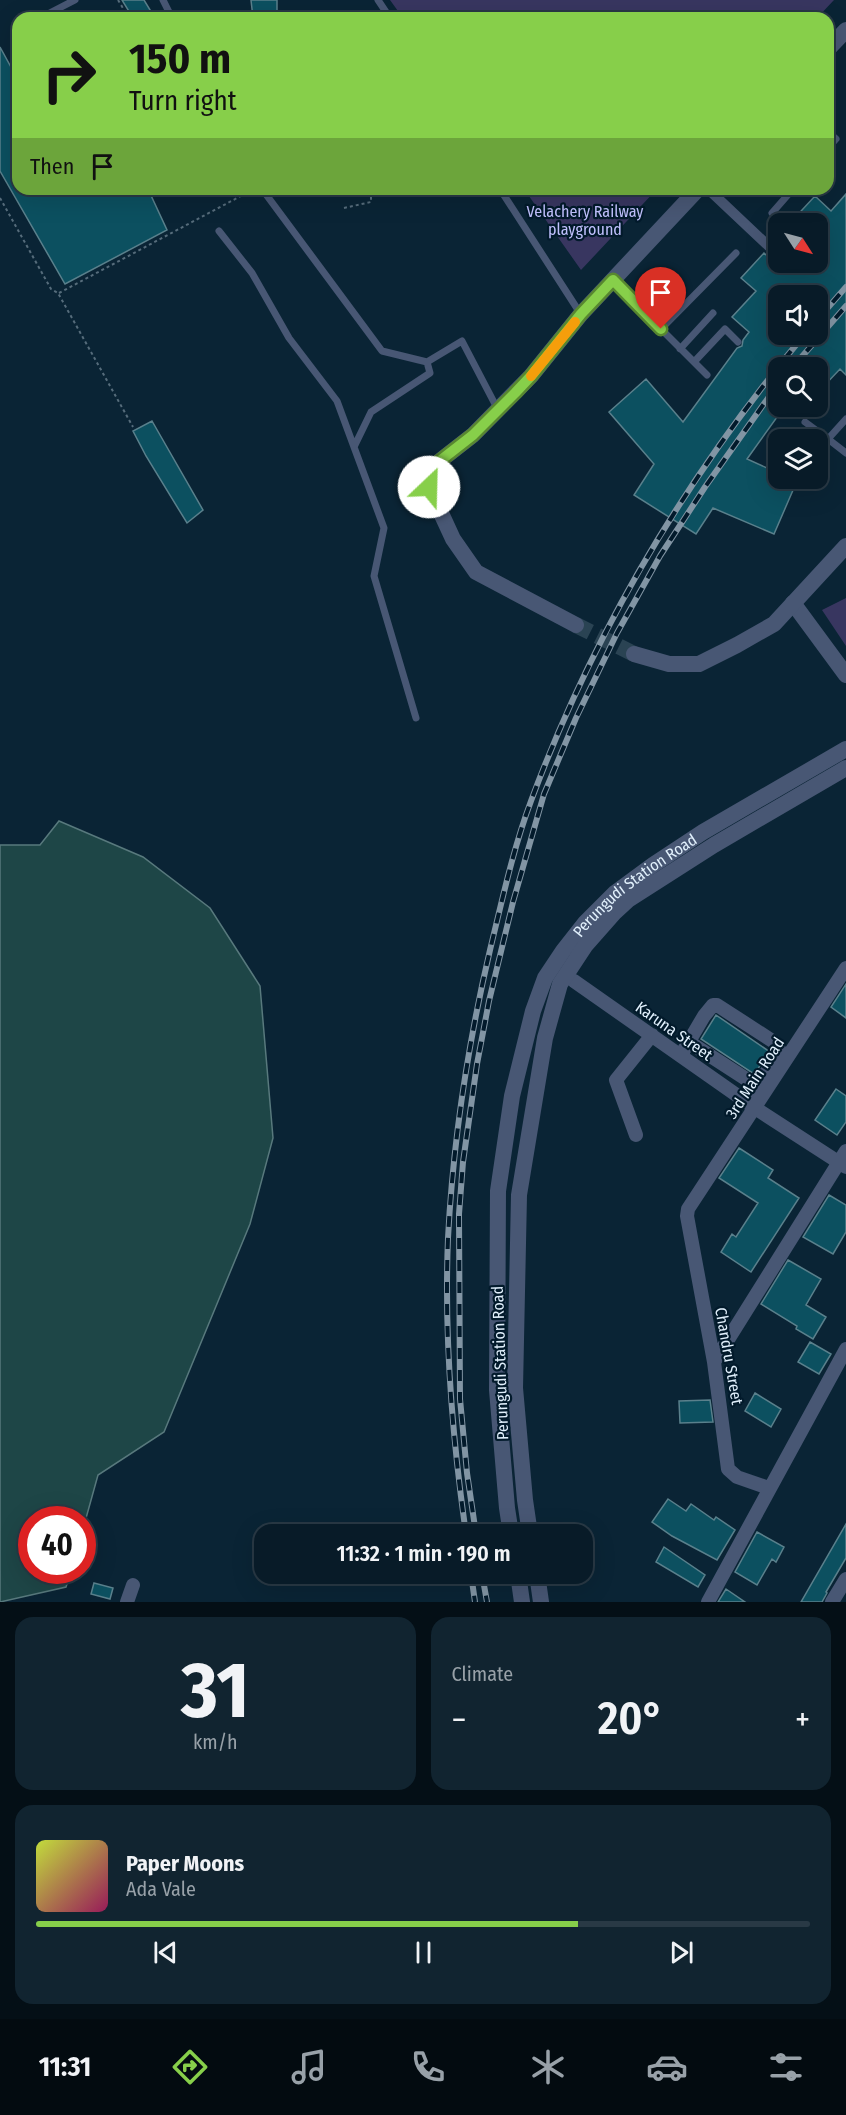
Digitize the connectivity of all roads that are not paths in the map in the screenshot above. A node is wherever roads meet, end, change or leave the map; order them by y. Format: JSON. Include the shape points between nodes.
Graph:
{"nodes":[{"id":1,"x":75,"y":0,"type":"edge"},
{"id":2,"x":52,"y":12,"type":"edge"},
{"id":3,"x":846,"y":30,"type":"edge"},
{"id":4,"x":834,"y":43,"type":"edge"},
{"id":5,"x":266,"y":195,"type":"edge"},
{"id":6,"x":504,"y":195,"type":"edge"},
{"id":7,"x":692,"y":195,"type":"edge"},
{"id":8,"x":714,"y":195,"type":"edge"},
{"id":9,"x":788,"y":195,"type":"edge"},
{"id":10,"x":772,"y":213,"type":"dead end"},
{"id":11,"x":219,"y":231,"type":"dead end"},
{"id":12,"x":768,"y":246,"type":"edge"},
{"id":13,"x":736,"y":253,"type":"dead end"},
{"id":14,"x":613,"y":280,"type":"junction"},
{"id":15,"x":713,"y":313,"type":"dead end"},
{"id":16,"x":581,"y":314,"type":"junction"},
{"id":17,"x":661,"y":329,"type":"junction"},
{"id":18,"x":738,"y":342,"type":"dead end"},
{"id":19,"x":681,"y":349,"type":"junction"},
{"id":20,"x":427,"y":362,"type":"junction"},
{"id":21,"x":694,"y":362,"type":"junction"},
{"id":22,"x":707,"y":375,"type":"dead end"},
{"id":23,"x":498,"y":410,"type":"junction"},
{"id":24,"x":846,"y":419,"type":"edge"},
{"id":25,"x":805,"y":422,"type":"dead end"},
{"id":26,"x":814,"y":429,"type":"edge"},
{"id":27,"x":828,"y":439,"type":"joint"},
{"id":28,"x":354,"y":447,"type":"junction"},
{"id":29,"x":846,"y":453,"type":"edge"},
{"id":30,"x":846,"y":546,"type":"edge"},
{"id":31,"x":793,"y":603,"type":"junction"},
{"id":32,"x":576,"y":625,"type":"tunnel mouth"},
{"id":33,"x":634,"y":654,"type":"tunnel mouth"},
{"id":34,"x":846,"y":675,"type":"edge"},
{"id":35,"x":416,"y":718,"type":"dead end"},
{"id":36,"x":846,"y":749,"type":"edge"},
{"id":37,"x":846,"y":768,"type":"edge"},
{"id":38,"x":846,"y":968,"type":"edge"},
{"id":39,"x":573,"y":981,"type":"dead end"},
{"id":40,"x":652,"y":1035,"type":"junction"},
{"id":41,"x":689,"y":1042,"type":"junction"},
{"id":42,"x":681,"y":1055,"type":"junction"},
{"id":43,"x":711,"y":1056,"type":"junction"},
{"id":44,"x":702,"y":1070,"type":"junction"},
{"id":45,"x":741,"y":1076,"type":"junction"},
{"id":46,"x":757,"y":1086,"type":"junction"},
{"id":47,"x":731,"y":1091,"type":"junction"},
{"id":48,"x":751,"y":1105,"type":"junction"},
{"id":49,"x":636,"y":1135,"type":"dead end"},
{"id":50,"x":843,"y":1160,"type":"edge"},
{"id":51,"x":689,"y":1205,"type":"joint"},
{"id":52,"x":846,"y":1349,"type":"edge"},
{"id":53,"x":714,"y":1362,"type":"junction"},
{"id":54,"x":769,"y":1488,"type":"junction"},
{"id":55,"x":509,"y":1524,"type":"edge"},
{"id":56,"x":529,"y":1524,"type":"edge"},
{"id":57,"x":846,"y":1579,"type":"edge"},
{"id":58,"x":519,"y":1584,"type":"edge"},
{"id":59,"x":538,"y":1584,"type":"edge"},
{"id":60,"x":133,"y":1585,"type":"dead end"},
{"id":61,"x":127,"y":1602,"type":"edge"},
{"id":62,"x":522,"y":1602,"type":"edge"},
{"id":63,"x":541,"y":1602,"type":"edge"},
{"id":64,"x":708,"y":1602,"type":"edge"},
{"id":65,"x":832,"y":1602,"type":"edge"}],
"edges":[{"from":1,"to":2,"type":"lane"},
{"from":3,"to":4,"type":"street"},
{"from":5,"to":20,"type":"lane","via":[[382,351]]},
{"from":6,"to":16,"type":"lane"},
{"from":7,"to":14,"type":"street"},
{"from":8,"to":12,"type":"street"},
{"from":9,"to":10,"type":"lane"},
{"from":11,"to":28,"type":"lane","via":[[252,273],[289,338],[337,401]]},
{"from":13,"to":17,"type":"lane"},
{"from":14,"to":16,"type":"street"},
{"from":14,"to":17,"type":"lane"},
{"from":15,"to":19,"type":"lane"},
{"from":16,"to":23,"type":"street"},
{"from":17,"to":19,"type":"lane"},
{"from":18,"to":21,"type":"lane","via":[[724,329]]},
{"from":19,"to":21,"type":"lane"},
{"from":20,"to":23,"type":"lane","via":[[462,341]]},
{"from":20,"to":28,"type":"lane","via":[[430,373],[371,412]]},
{"from":21,"to":22,"type":"lane"},
{"from":23,"to":32,"type":"street","via":[[432,467],[429,487],[453,539],[476,572]]},
{"from":24,"to":27,"type":"lane"},
{"from":25,"to":26,"type":"lane"},
{"from":27,"to":29,"type":"lane"},
{"from":28,"to":35,"type":"lane","via":[[384,528],[374,576]]},
{"from":30,"to":31,"type":"street"},
{"from":31,"to":33,"type":"street","via":[[774,624],[699,664],[669,664]]},
{"from":31,"to":34,"type":"street"},
{"from":36,"to":55,"type":"street","name":"Perungudi Station Road","via":[[703,832],[615,893],[585,923],[545,978],[512,1096],[498,1191],[497,1390]]},
{"from":37,"to":56,"type":"street","name":"Perungudi Station Road","via":[[628,900],[585,946],[560,984],[545,1038],[519,1195],[515,1388]]},
{"from":38,"to":48,"type":"street","name":"3rd Main Road"},
{"from":39,"to":40,"type":"street","name":"Karuna Street"},
{"from":40,"to":42,"type":"street","name":"Karuna Street"},
{"from":40,"to":49,"type":"street","via":[[616,1080]]},
{"from":41,"to":42,"type":"street"},
{"from":41,"to":43,"type":"street"},
{"from":41,"to":46,"type":"street","via":[[704,1016],[717,1005],[779,1049]]},
{"from":42,"to":44,"type":"street","name":"Karuna Street"},
{"from":43,"to":44,"type":"street"},
{"from":43,"to":45,"type":"street"},
{"from":44,"to":47,"type":"street","name":"Karuna Street"},
{"from":45,"to":46,"type":"street"},
{"from":45,"to":47,"type":"street"},
{"from":46,"to":48,"type":"street"},
{"from":47,"to":48,"type":"street","name":"Karuna Street"},
{"from":48,"to":50,"type":"street","name":"Karuna Street"},
{"from":48,"to":51,"type":"street","name":"3rd Main Road"},
{"from":50,"to":53,"type":"street"},
{"from":51,"to":53,"type":"street","name":"Chandru Street","via":[[687,1216]]},
{"from":52,"to":54,"type":"street"},
{"from":53,"to":54,"type":"street","name":"Chandru Street","via":[[729,1469],[737,1477]]},
{"from":54,"to":64,"type":"street"},
{"from":57,"to":65,"type":"street"},
{"from":58,"to":62,"type":"street"},
{"from":59,"to":63,"type":"street"},
{"from":60,"to":61,"type":"street"}]}
